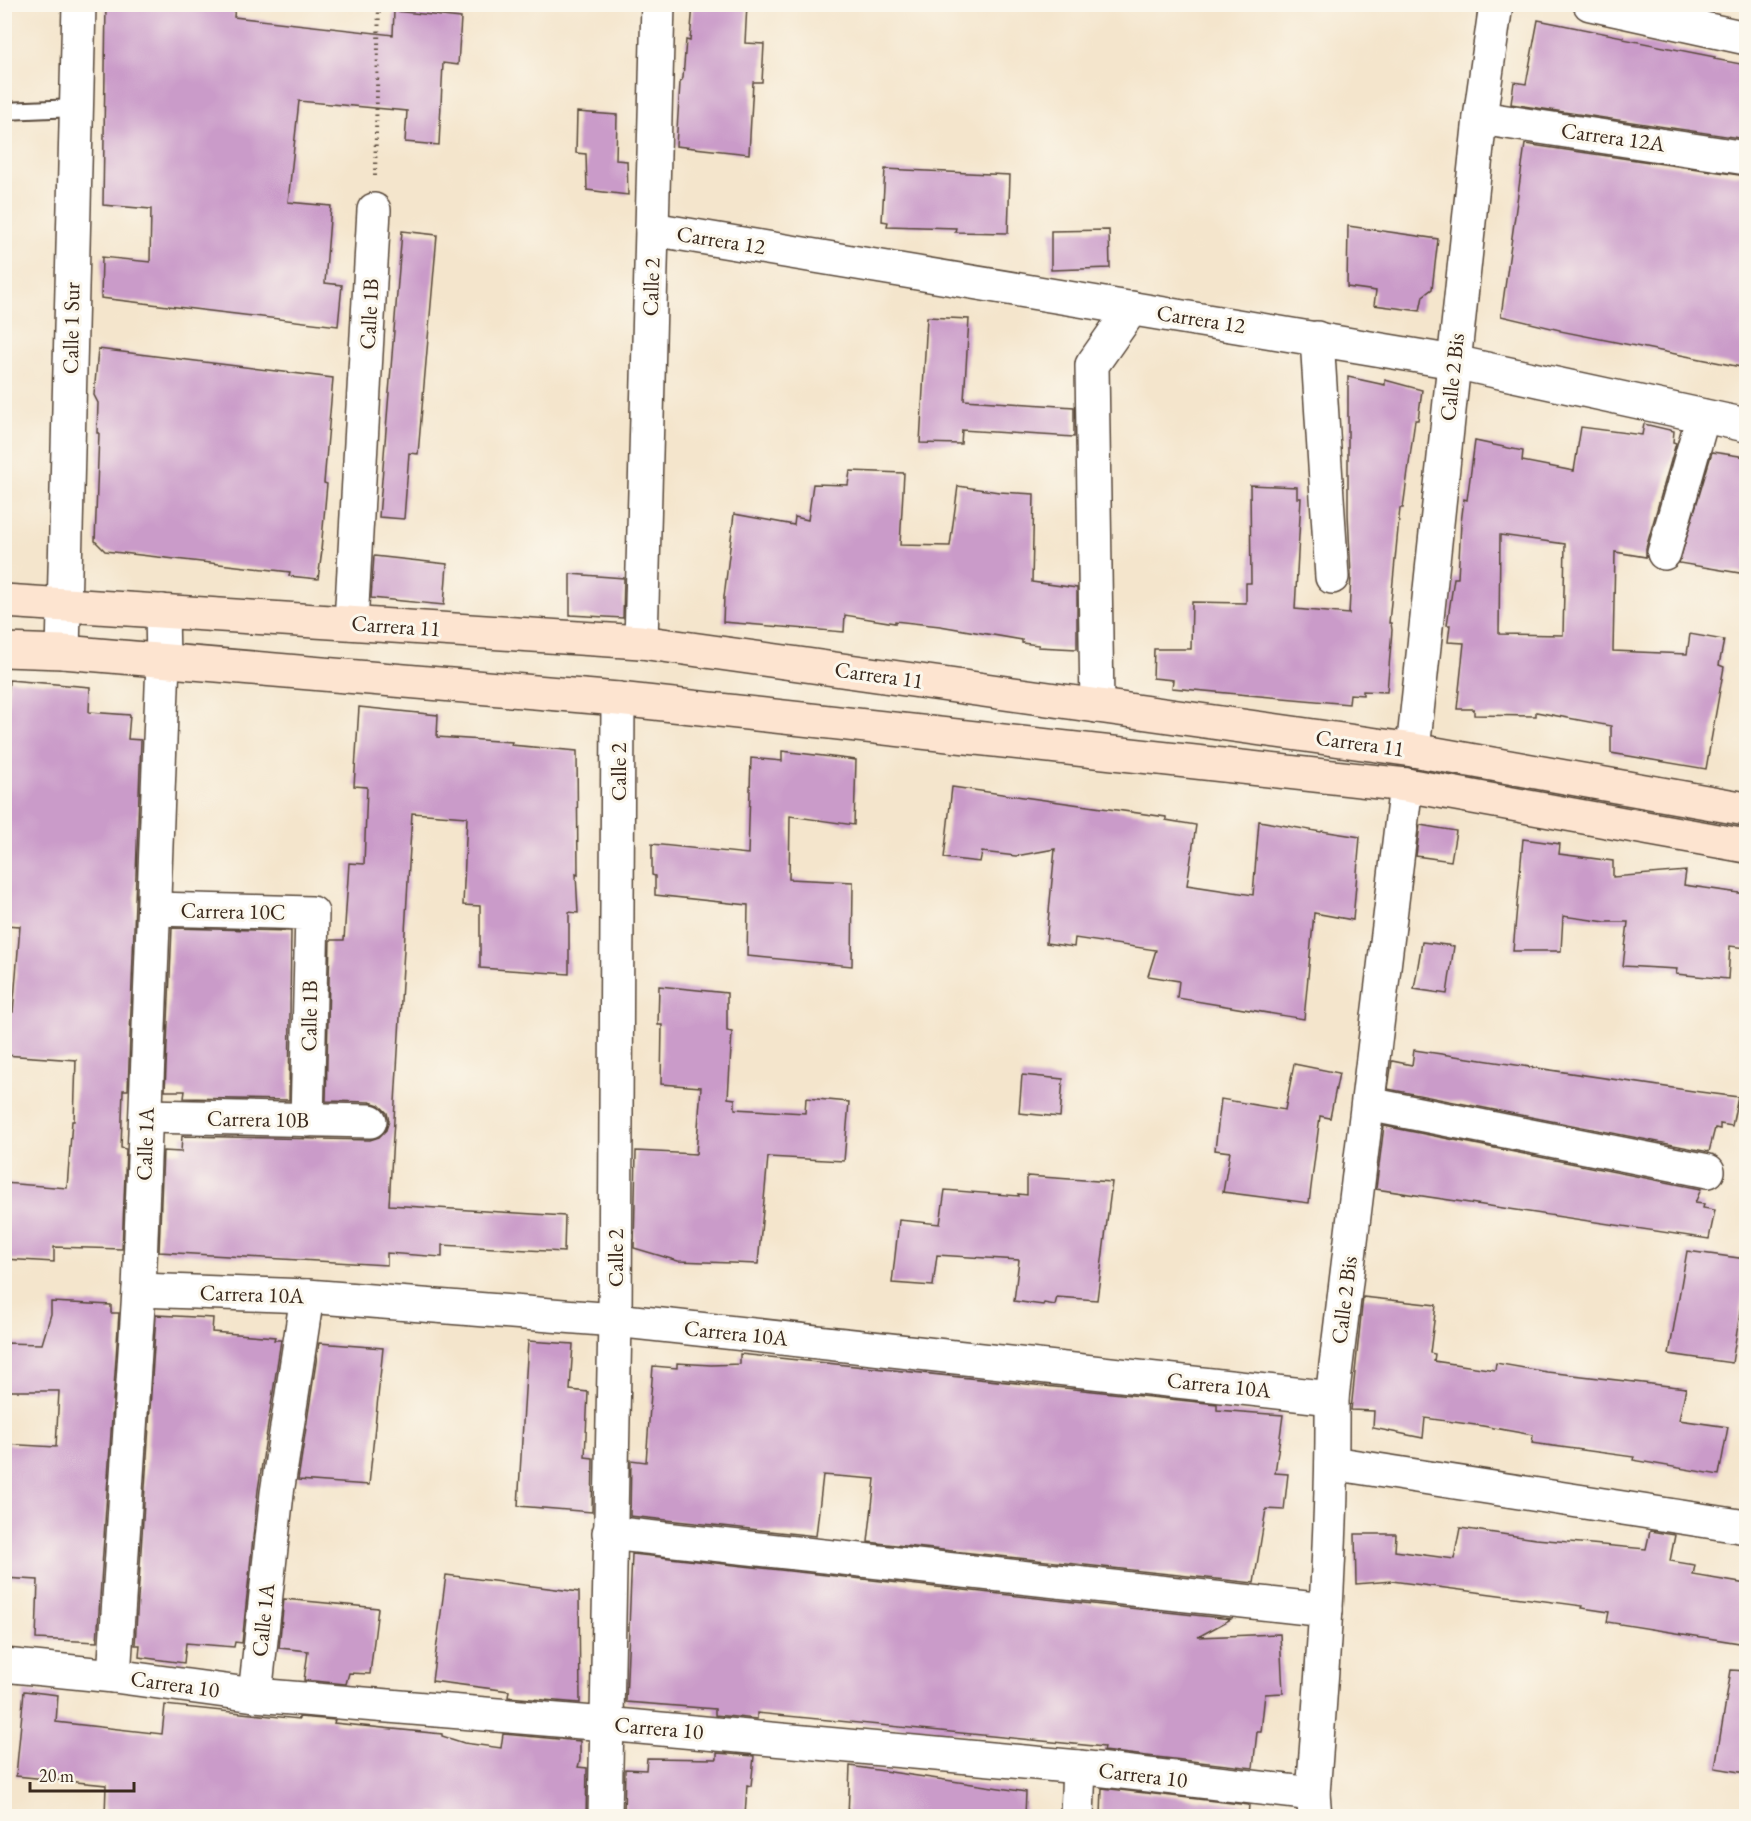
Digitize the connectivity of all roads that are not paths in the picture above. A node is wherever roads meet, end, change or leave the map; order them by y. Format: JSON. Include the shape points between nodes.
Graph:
{"nodes":[{"id":1,"x":79,"y":4,"type":"edge"},
{"id":2,"x":658,"y":4,"type":"edge"},
{"id":3,"x":1496,"y":4,"type":"edge"},
{"id":4,"x":1590,"y":4,"type":"edge"},
{"id":5,"x":1746,"y":38,"type":"edge"},
{"id":6,"x":76,"y":108,"type":"junction"},
{"id":7,"x":4,"y":111,"type":"edge"},
{"id":8,"x":1480,"y":118,"type":"junction"},
{"id":9,"x":1746,"y":158,"type":"edge"},
{"id":10,"x":374,"y":210,"type":"road end"},
{"id":11,"x":652,"y":229,"type":"junction"},
{"id":12,"x":1132,"y":308,"type":"junction"},
{"id":13,"x":1317,"y":338,"type":"junction"},
{"id":14,"x":1454,"y":362,"type":"junction"},
{"id":15,"x":1703,"y":416,"type":"junction"},
{"id":16,"x":1746,"y":425,"type":"edge"},
{"id":17,"x":1664,"y":553,"type":"dead end"},
{"id":18,"x":1332,"y":578,"type":"dead end"},
{"id":19,"x":4,"y":601,"type":"edge"},
{"id":20,"x":64,"y":605,"type":"junction"},
{"id":21,"x":162,"y":611,"type":"junction"},
{"id":22,"x":351,"y":623,"type":"junction"},
{"id":23,"x":641,"y":642,"type":"junction"},
{"id":24,"x":4,"y":650,"type":"edge"},
{"id":25,"x":63,"y":652,"type":"junction"},
{"id":26,"x":164,"y":662,"type":"junction"},
{"id":27,"x":618,"y":699,"type":"junction"},
{"id":28,"x":1097,"y":706,"type":"junction"},
{"id":29,"x":1413,"y":750,"type":"junction"},
{"id":30,"x":1406,"y":785,"type":"junction"},
{"id":31,"x":1746,"y":809,"type":"edge"},
{"id":32,"x":1746,"y":846,"type":"edge"},
{"id":33,"x":154,"y":909,"type":"junction"},
{"id":34,"x":312,"y":912,"type":"joint"},
{"id":35,"x":1368,"y":1104,"type":"junction"},
{"id":36,"x":146,"y":1116,"type":"junction"},
{"id":37,"x":307,"y":1120,"type":"junction"},
{"id":38,"x":370,"y":1121,"type":"dead end"},
{"id":39,"x":1708,"y":1172,"type":"dead end"},
{"id":40,"x":139,"y":1290,"type":"junction"},
{"id":41,"x":307,"y":1296,"type":"junction"},
{"id":42,"x":615,"y":1320,"type":"junction"},
{"id":43,"x":1332,"y":1398,"type":"junction"},
{"id":44,"x":1332,"y":1463,"type":"junction"},
{"id":45,"x":1746,"y":1527,"type":"edge"},
{"id":46,"x":609,"y":1533,"type":"junction"},
{"id":47,"x":1326,"y":1610,"type":"junction"},
{"id":48,"x":4,"y":1665,"type":"edge"},
{"id":49,"x":114,"y":1676,"type":"junction"},
{"id":50,"x":255,"y":1695,"type":"junction"},
{"id":51,"x":606,"y":1724,"type":"junction"},
{"id":52,"x":1079,"y":1767,"type":"junction"},
{"id":53,"x":1314,"y":1805,"type":"edge"},
{"id":54,"x":605,"y":1816,"type":"edge"},
{"id":55,"x":1077,"y":1816,"type":"edge"}],
"edges":[{"from":1,"to":6,"type":"street","name":"Calle 1 Sur"},
{"from":2,"to":11,"type":"street","name":"Calle 2"},
{"from":3,"to":8,"type":"street","name":"Calle 2 Bis"},
{"from":4,"to":5,"type":"street"},
{"from":6,"to":7,"type":"lane"},
{"from":6,"to":20,"type":"street","name":"Calle 1 Sur"},
{"from":8,"to":9,"type":"street","name":"Carrera 12A"},
{"from":8,"to":14,"type":"street","name":"Calle 2 Bis"},
{"from":10,"to":22,"type":"street","name":"Calle 1B"},
{"from":11,"to":12,"type":"street","name":"Carrera 12"},
{"from":11,"to":23,"type":"street","name":"Calle 2"},
{"from":12,"to":13,"type":"street","name":"Carrera 12"},
{"from":12,"to":28,"type":"street","via":[[1092,365]]},
{"from":13,"to":14,"type":"street","name":"Carrera 12"},
{"from":13,"to":18,"type":"street"},
{"from":14,"to":15,"type":"street","name":"Carrera 12"},
{"from":14,"to":29,"type":"street","name":"Calle 2 Bis"},
{"from":15,"to":16,"type":"street","name":"Carrera 12"},
{"from":15,"to":17,"type":"street"},
{"from":19,"to":20,"type":"main road","name":"Carrera 11"},
{"from":20,"to":21,"type":"main road","name":"Carrera 11"},
{"from":20,"to":25,"type":"street","name":"Calle 1 Sur"},
{"from":21,"to":22,"type":"main road","name":"Carrera 11"},
{"from":21,"to":26,"type":"street","name":"Calle 1A"},
{"from":22,"to":23,"type":"main road","name":"Carrera 11"},
{"from":23,"to":28,"type":"main road","name":"Carrera 11"},
{"from":24,"to":25,"type":"main road","name":"Carrera 11"},
{"from":25,"to":26,"type":"main road","name":"Carrera 11"},
{"from":26,"to":27,"type":"main road","name":"Carrera 11"},
{"from":26,"to":33,"type":"street","name":"Calle 1A"},
{"from":27,"to":30,"type":"main road","name":"Carrera 11"},
{"from":27,"to":42,"type":"street","name":"Calle 2"},
{"from":28,"to":29,"type":"main road","name":"Carrera 11"},
{"from":29,"to":31,"type":"main road","name":"Carrera 11"},
{"from":30,"to":32,"type":"main road","name":"Carrera 11"},
{"from":30,"to":35,"type":"street","name":"Calle 2 Bis"},
{"from":33,"to":34,"type":"street","name":"Carrera 10C"},
{"from":33,"to":36,"type":"street","name":"Calle 1A"},
{"from":34,"to":37,"type":"street","name":"Calle 1B"},
{"from":35,"to":39,"type":"street"},
{"from":35,"to":43,"type":"street","name":"Calle 2 Bis"},
{"from":36,"to":37,"type":"street","name":"Carrera 10B"},
{"from":36,"to":40,"type":"street","name":"Calle 1A"},
{"from":37,"to":38,"type":"street","name":"Carrera 10B"},
{"from":40,"to":41,"type":"street","name":"Carrera 10A"},
{"from":40,"to":49,"type":"street","name":"Calle 1A"},
{"from":41,"to":42,"type":"street","name":"Carrera 10A"},
{"from":41,"to":50,"type":"street","name":"Calle 1A","via":[[277,1493]]},
{"from":42,"to":43,"type":"street","name":"Carrera 10A"},
{"from":42,"to":46,"type":"street","name":"Calle 2"},
{"from":43,"to":44,"type":"street","name":"Calle 2 Bis"},
{"from":44,"to":45,"type":"street"},
{"from":44,"to":47,"type":"street","name":"Calle 2 Bis"},
{"from":46,"to":47,"type":"street"},
{"from":46,"to":51,"type":"street","name":"Calle 2"},
{"from":47,"to":53,"type":"street","name":"Calle 2 Bis"},
{"from":48,"to":49,"type":"street","name":"Carrera 10"},
{"from":49,"to":50,"type":"street","name":"Carrera 10"},
{"from":50,"to":51,"type":"street","name":"Carrera 10"},
{"from":51,"to":52,"type":"street","name":"Carrera 10"},
{"from":51,"to":54,"type":"street","name":"Calle 2"},
{"from":52,"to":53,"type":"street","name":"Carrera 10"},
{"from":52,"to":55,"type":"street"}]}
